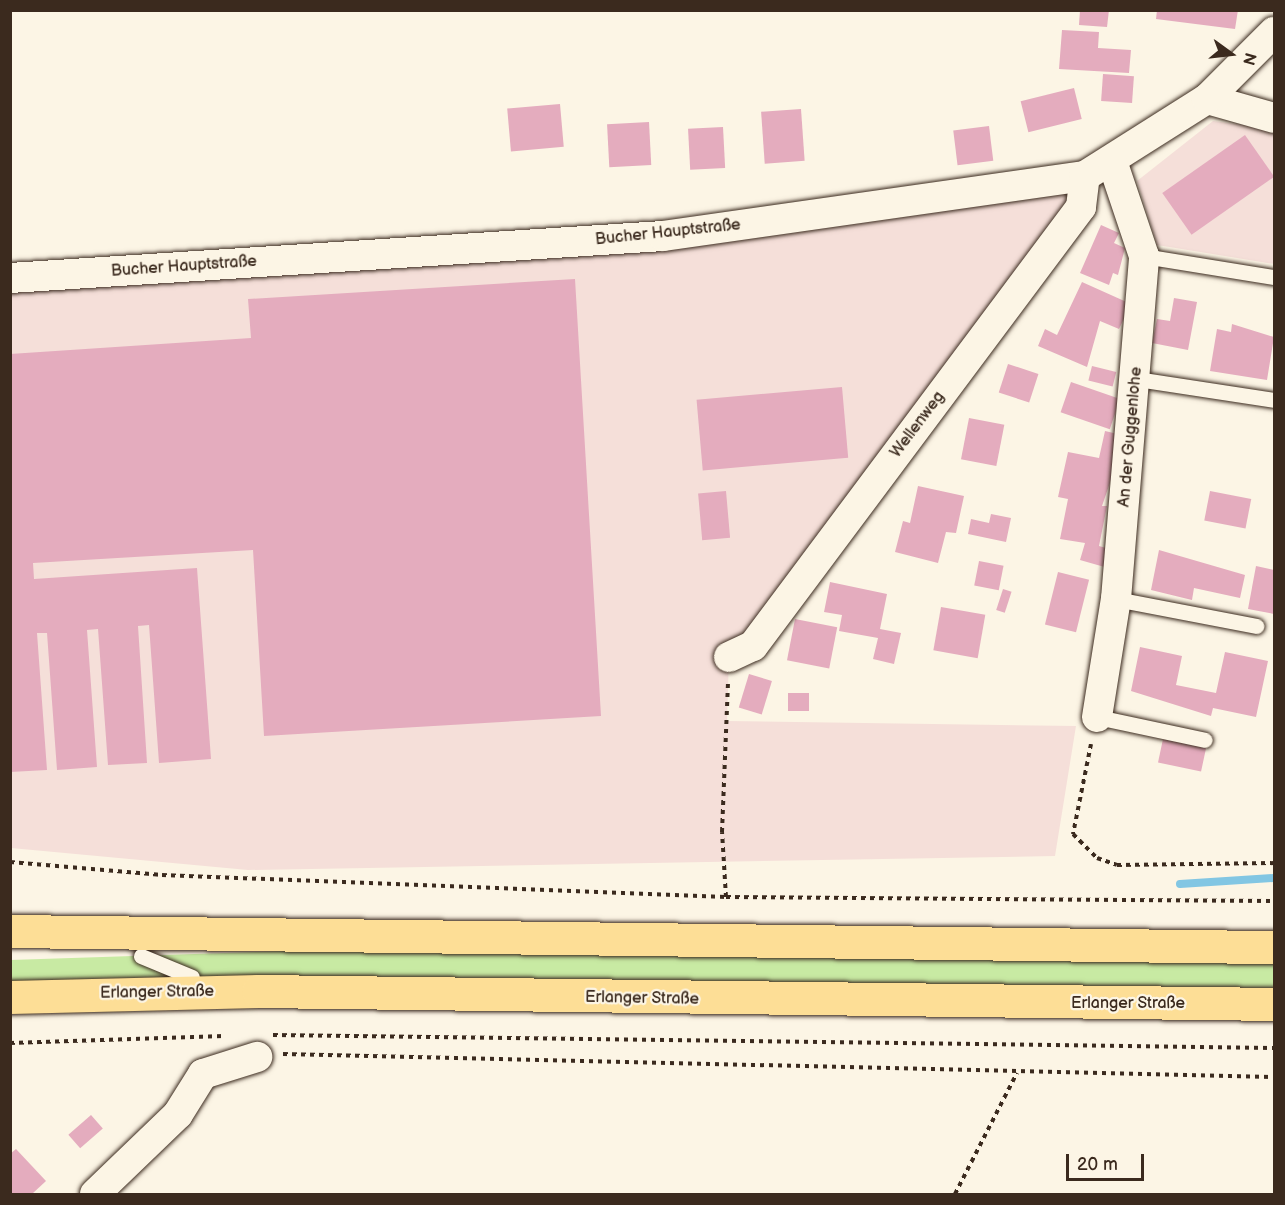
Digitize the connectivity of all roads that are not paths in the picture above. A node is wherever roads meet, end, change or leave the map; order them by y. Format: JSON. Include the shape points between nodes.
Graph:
{"nodes":[{"id":1,"x":1275,"y":32,"type":"edge"},
{"id":2,"x":1207,"y":99,"type":"junction"},
{"id":3,"x":1275,"y":118,"type":"edge"},
{"id":4,"x":1112,"y":161,"type":"junction"},
{"id":5,"x":1085,"y":176,"type":"junction"},
{"id":6,"x":1144,"y":256,"type":"junction"},
{"id":7,"x":1275,"y":277,"type":"edge"},
{"id":8,"x":10,"y":278,"type":"edge"},
{"id":9,"x":1137,"y":379,"type":"junction"},
{"id":10,"x":1275,"y":400,"type":"edge"},
{"id":11,"x":1116,"y":599,"type":"junction"},
{"id":12,"x":1256,"y":626,"type":"dead end"},
{"id":13,"x":729,"y":657,"type":"road end"},
{"id":14,"x":1097,"y":717,"type":"joint"},
{"id":15,"x":1205,"y":740,"type":"dead end"},
{"id":16,"x":10,"y":931,"type":"edge"},
{"id":17,"x":1275,"y":947,"type":"edge"},
{"id":18,"x":141,"y":956,"type":"dead end"},
{"id":19,"x":192,"y":977,"type":"dead end"},
{"id":20,"x":10,"y":997,"type":"edge"},
{"id":21,"x":1275,"y":1004,"type":"edge"},
{"id":22,"x":263,"y":1046,"type":"road end"},
{"id":23,"x":95,"y":1194,"type":"edge"}],
"edges":[{"from":1,"to":2,"type":"street","name":"Bucher Hauptstraße"},
{"from":2,"to":3,"type":"street"},
{"from":2,"to":4,"type":"street","name":"Bucher Hauptstraße"},
{"from":4,"to":5,"type":"street","name":"Bucher Hauptstraße"},
{"from":4,"to":6,"type":"street","name":"An der Guggenlohe"},
{"from":5,"to":8,"type":"street","name":"Bucher Hauptstraße","via":[[663,236]]},
{"from":5,"to":13,"type":"street","name":"Wellenweg","via":[[1081,207],[753,646]]},
{"from":6,"to":7,"type":"lane"},
{"from":6,"to":9,"type":"street","name":"An der Guggenlohe"},
{"from":9,"to":10,"type":"lane"},
{"from":9,"to":11,"type":"street","name":"An der Guggenlohe"},
{"from":11,"to":12,"type":"lane"},
{"from":11,"to":14,"type":"street","name":"An der Guggenlohe"},
{"from":14,"to":15,"type":"lane"},
{"from":16,"to":17,"type":"main road"},
{"from":18,"to":19,"type":"lane"},
{"from":20,"to":21,"type":"main road","name":"Erlanger Straße","via":[[258,991]]},
{"from":22,"to":23,"type":"street","via":[[202,1074],[178,1114]]}]}
